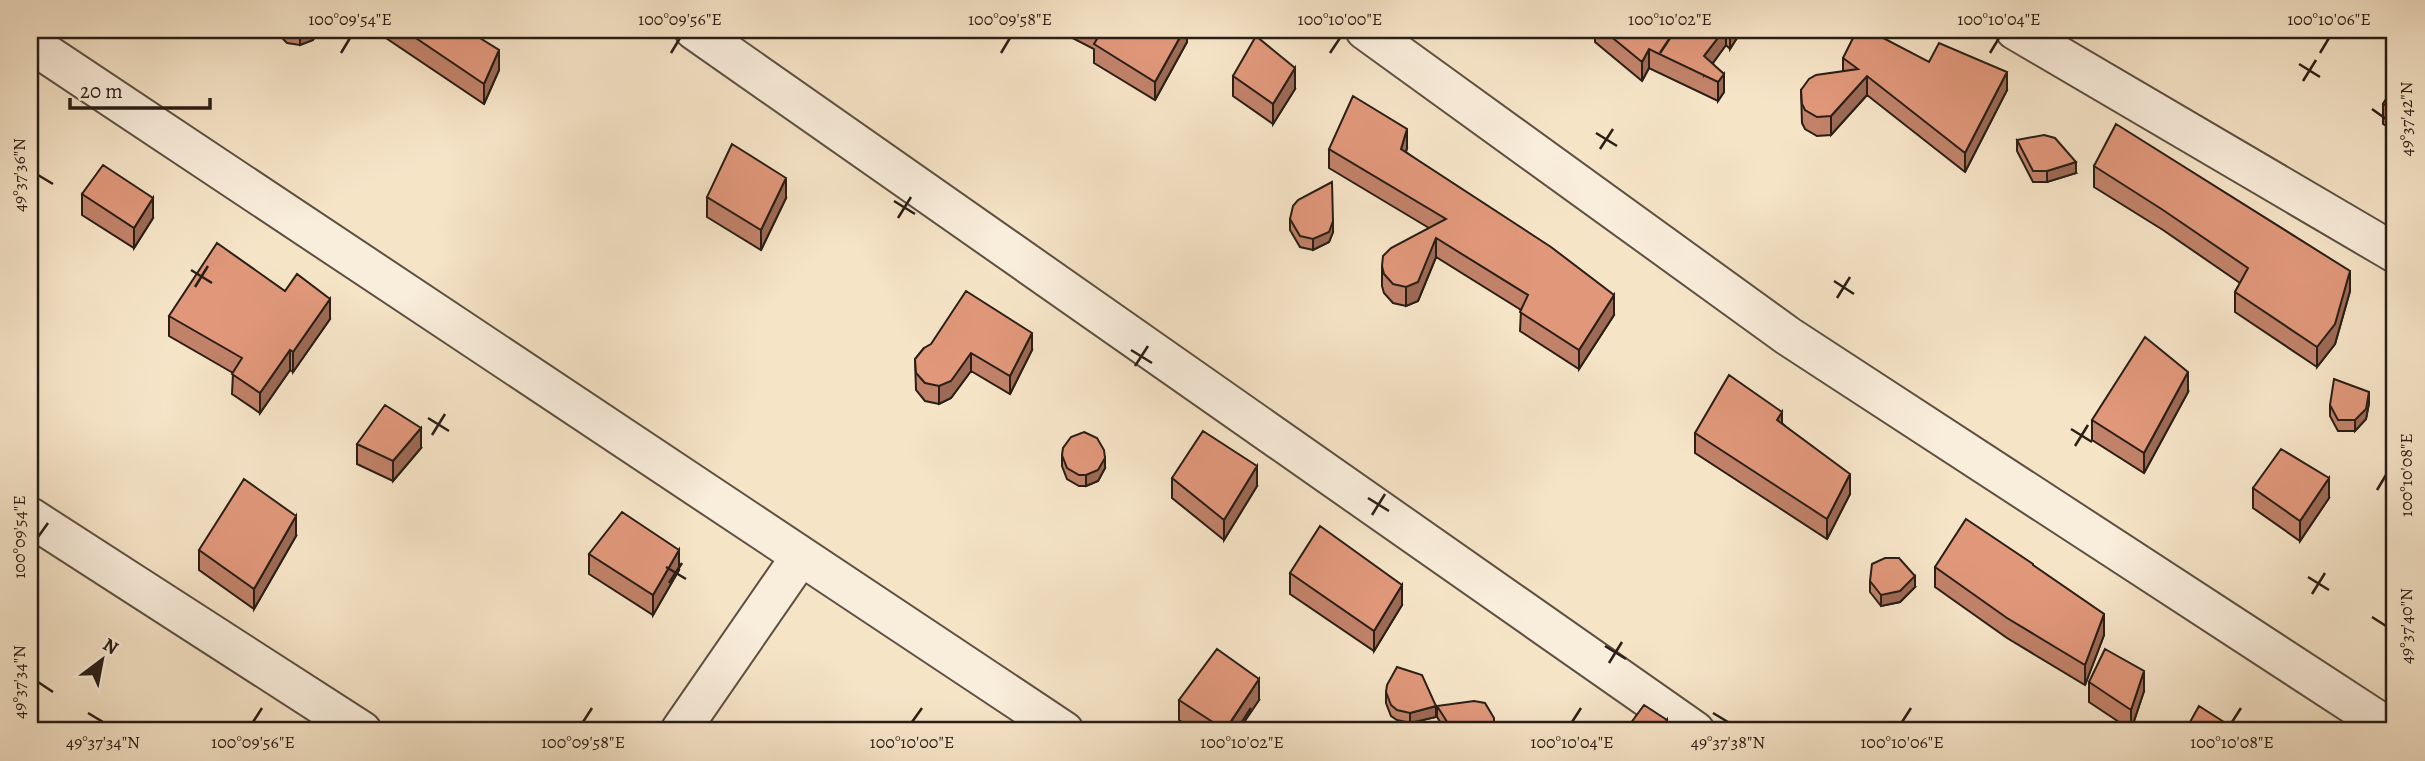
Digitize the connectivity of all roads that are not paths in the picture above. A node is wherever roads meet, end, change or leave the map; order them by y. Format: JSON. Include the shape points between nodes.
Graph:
{"nodes":[{"id":1,"x":694,"y":30,"type":"edge"},
{"id":2,"x":1365,"y":30,"type":"edge"},
{"id":3,"x":2015,"y":30,"type":"edge"},
{"id":4,"x":30,"y":43,"type":"edge"},
{"id":5,"x":2395,"y":253,"type":"edge"},
{"id":6,"x":30,"y":517,"type":"edge"},
{"id":7,"x":801,"y":556,"type":"junction"},
{"id":8,"x":362,"y":731,"type":"edge"},
{"id":9,"x":680,"y":731,"type":"edge"},
{"id":10,"x":1063,"y":731,"type":"edge"},
{"id":11,"x":1695,"y":731,"type":"edge"},
{"id":12,"x":2394,"y":731,"type":"edge"}],
"edges":[{"from":1,"to":11,"type":"street"},
{"from":2,"to":12,"type":"street","via":[[1788,336]]},
{"from":3,"to":5,"type":"street"},
{"from":4,"to":7,"type":"street"},
{"from":6,"to":8,"type":"street"},
{"from":7,"to":9,"type":"street"},
{"from":7,"to":10,"type":"street"}]}
